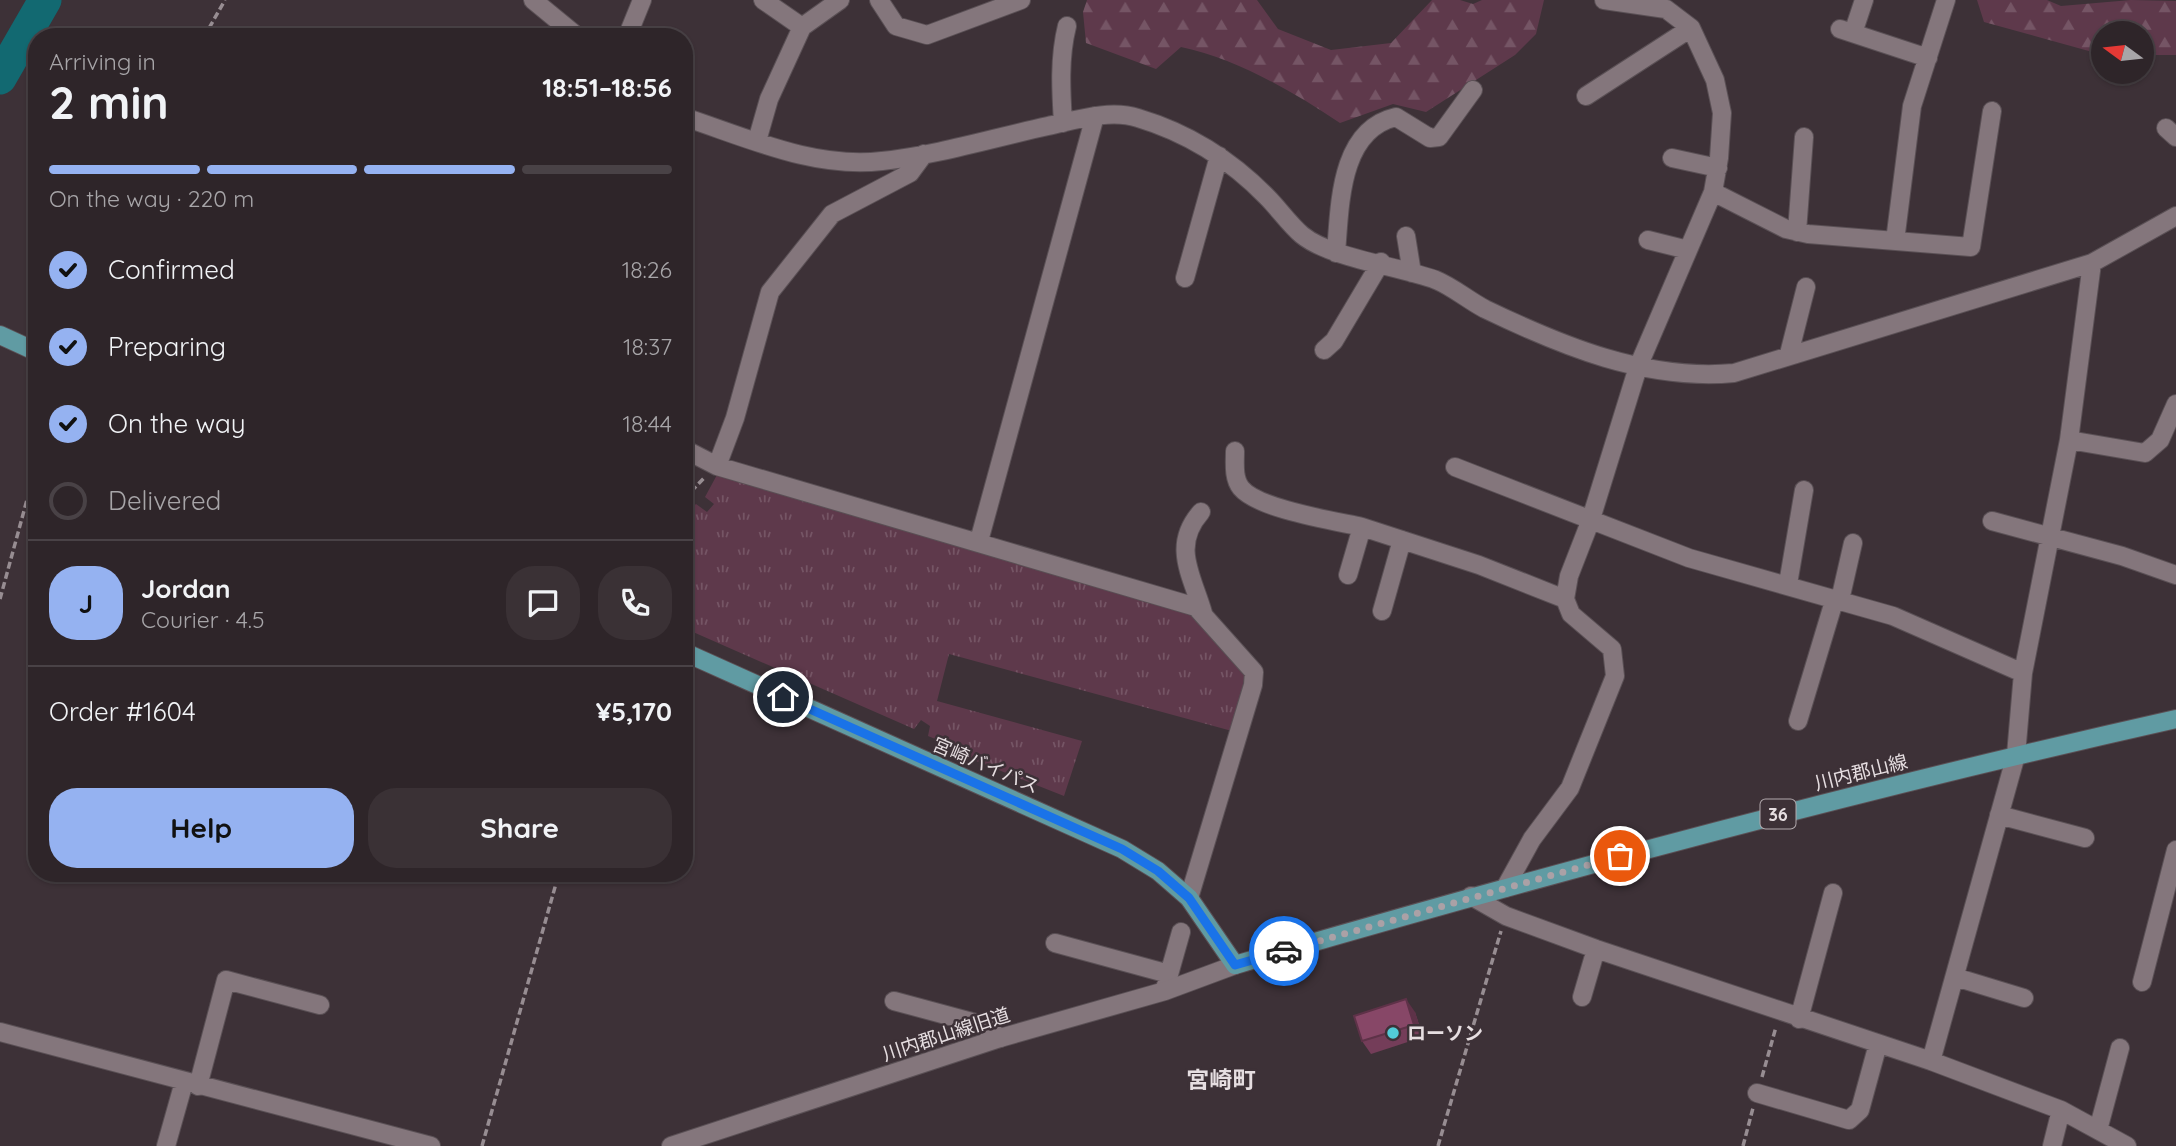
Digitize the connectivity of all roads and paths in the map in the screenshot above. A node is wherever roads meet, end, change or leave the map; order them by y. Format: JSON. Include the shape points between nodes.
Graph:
{"nodes":[{"id":1,"x":225,"y":0,"type":"edge"},
{"id":2,"x":533,"y":0,"type":"edge"},
{"id":3,"x":642,"y":0,"type":"edge"},
{"id":4,"x":763,"y":0,"type":"edge"},
{"id":5,"x":840,"y":0,"type":"edge"},
{"id":6,"x":879,"y":0,"type":"edge"},
{"id":7,"x":1021,"y":0,"type":"edge"},
{"id":8,"x":1604,"y":0,"type":"edge"},
{"id":9,"x":1864,"y":0,"type":"edge"},
{"id":10,"x":1946,"y":0,"type":"edge"},
{"id":11,"x":1067,"y":26,"type":"dead end"},
{"id":12,"x":802,"y":27,"type":"junction"},
{"id":13,"x":209,"y":28,"type":"edge"},
{"id":14,"x":567,"y":28,"type":"edge"},
{"id":15,"x":631,"y":28,"type":"edge"},
{"id":16,"x":1691,"y":29,"type":"junction"},
{"id":17,"x":1928,"y":58,"type":"junction"},
{"id":18,"x":1473,"y":90,"type":"dead end"},
{"id":19,"x":1586,"y":96,"type":"dead end"},
{"id":20,"x":1992,"y":111,"type":"dead end"},
{"id":21,"x":1095,"y":116,"type":"junction"},
{"id":22,"x":693,"y":120,"type":"edge"},
{"id":23,"x":1063,"y":123,"type":"junction"},
{"id":24,"x":1804,"y":137,"type":"dead end"},
{"id":25,"x":757,"y":141,"type":"junction"},
{"id":26,"x":924,"y":154,"type":"junction"},
{"id":27,"x":1219,"y":156,"type":"junction"},
{"id":28,"x":1672,"y":158,"type":"dead end"},
{"id":29,"x":1718,"y":168,"type":"junction"},
{"id":30,"x":1713,"y":192,"type":"junction"},
{"id":31,"x":2176,"y":216,"type":"edge"},
{"id":32,"x":1797,"y":232,"type":"junction"},
{"id":33,"x":1406,"y":236,"type":"dead end"},
{"id":34,"x":1648,"y":240,"type":"dead end"},
{"id":35,"x":1895,"y":241,"type":"junction"},
{"id":36,"x":1688,"y":250,"type":"junction"},
{"id":37,"x":1336,"y":253,"type":"junction"},
{"id":38,"x":1381,"y":262,"type":"junction"},
{"id":39,"x":2092,"y":263,"type":"junction"},
{"id":40,"x":1412,"y":272,"type":"junction"},
{"id":41,"x":1185,"y":278,"type":"dead end"},
{"id":42,"x":1806,"y":286,"type":"dead end"},
{"id":43,"x":0,"y":335,"type":"edge"},
{"id":44,"x":28,"y":348,"type":"edge"},
{"id":45,"x":1324,"y":350,"type":"dead end"},
{"id":46,"x":1790,"y":355,"type":"junction"},
{"id":47,"x":1638,"y":367,"type":"junction"},
{"id":48,"x":2176,"y":404,"type":"edge"},
{"id":49,"x":2069,"y":440,"type":"junction"},
{"id":50,"x":1235,"y":451,"type":"dead end"},
{"id":51,"x":693,"y":454,"type":"edge"},
{"id":52,"x":717,"y":466,"type":"junction"},
{"id":53,"x":1455,"y":467,"type":"dead end"},
{"id":54,"x":693,"y":490,"type":"edge"},
{"id":55,"x":1804,"y":490,"type":"dead end"},
{"id":56,"x":28,"y":496,"type":"edge"},
{"id":57,"x":1201,"y":512,"type":"dead end"},
{"id":58,"x":1992,"y":521,"type":"dead end"},
{"id":59,"x":1590,"y":522,"type":"junction"},
{"id":60,"x":1362,"y":527,"type":"junction"},
{"id":61,"x":2050,"y":537,"type":"junction"},
{"id":62,"x":1402,"y":540,"type":"junction"},
{"id":63,"x":979,"y":541,"type":"junction"},
{"id":64,"x":1853,"y":543,"type":"dead end"},
{"id":65,"x":1348,"y":575,"type":"dead end"},
{"id":66,"x":2176,"y":575,"type":"edge"},
{"id":67,"x":1788,"y":584,"type":"junction"},
{"id":68,"x":1565,"y":598,"type":"junction"},
{"id":69,"x":0,"y":599,"type":"edge"},
{"id":70,"x":1838,"y":599,"type":"junction"},
{"id":71,"x":1382,"y":611,"type":"dead end"},
{"id":72,"x":1203,"y":612,"type":"junction"},
{"id":73,"x":693,"y":656,"type":"edge"},
{"id":74,"x":2022,"y":673,"type":"junction"},
{"id":75,"x":2176,"y":719,"type":"edge"},
{"id":76,"x":1798,"y":721,"type":"dead end"},
{"id":77,"x":2016,"y":755,"type":"junction"},
{"id":78,"x":1999,"y":815,"type":"junction"},
{"id":79,"x":2085,"y":838,"type":"dead end"},
{"id":80,"x":2176,"y":850,"type":"edge"},
{"id":81,"x":556,"y":882,"type":"edge"},
{"id":82,"x":1505,"y":888,"type":"junction"},
{"id":83,"x":1833,"y":892,"type":"dead end"},
{"id":84,"x":1471,"y":896,"type":"junction"},
{"id":85,"x":1189,"y":898,"type":"junction"},
{"id":86,"x":1506,"y":916,"type":"junction"},
{"id":87,"x":1181,"y":932,"type":"dead end"},
{"id":88,"x":1055,"y":943,"type":"dead end"},
{"id":89,"x":1596,"y":949,"type":"junction"},
{"id":90,"x":1235,"y":965,"type":"junction"},
{"id":91,"x":1955,"y":977,"type":"junction"},
{"id":92,"x":2142,"y":982,"type":"dead end"},
{"id":93,"x":1167,"y":983,"type":"junction"},
{"id":94,"x":1583,"y":997,"type":"dead end"},
{"id":95,"x":2024,"y":998,"type":"dead end"},
{"id":96,"x":894,"y":1001,"type":"dead end"},
{"id":97,"x":320,"y":1005,"type":"dead end"},
{"id":98,"x":1799,"y":1019,"type":"junction"},
{"id":99,"x":0,"y":1032,"type":"edge"},
{"id":100,"x":1000,"y":1038,"type":"junction"},
{"id":101,"x":1878,"y":1044,"type":"junction"},
{"id":102,"x":2120,"y":1048,"type":"dead end"},
{"id":103,"x":1931,"y":1061,"type":"junction"},
{"id":104,"x":191,"y":1084,"type":"junction"},
{"id":105,"x":1757,"y":1093,"type":"dead end"},
{"id":106,"x":2061,"y":1110,"type":"junction"},
{"id":107,"x":2098,"y":1130,"type":"junction"},
{"id":108,"x":166,"y":1146,"type":"edge"},
{"id":109,"x":431,"y":1146,"type":"edge"},
{"id":110,"x":482,"y":1146,"type":"edge"},
{"id":111,"x":671,"y":1146,"type":"edge"},
{"id":112,"x":1438,"y":1146,"type":"edge"},
{"id":113,"x":2052,"y":1146,"type":"edge"},
{"id":114,"x":2127,"y":1146,"type":"edge"}],
"edges":[{"from":1,"to":13,"type":"path"},
{"from":2,"to":14,"type":"street"},
{"from":3,"to":15,"type":"street"},
{"from":4,"to":12,"type":"street"},
{"from":5,"to":12,"type":"street"},
{"from":6,"to":7,"type":"street","via":[[896,26],[927,35]]},
{"from":8,"to":16,"type":"street","via":[[1666,9]]},
{"from":9,"to":17,"type":"street","via":[[1846,31]]},
{"from":10,"to":17,"type":"street"},
{"from":11,"to":23,"type":"street","via":[[1061,85]]},
{"from":12,"to":25,"type":"street","via":[[769,99]]},
{"from":16,"to":19,"type":"street"},
{"from":16,"to":29,"type":"street","via":[[1715,80],[1722,113]]},
{"from":17,"to":35,"type":"street","via":[[1912,106]]},
{"from":18,"to":37,"type":"street","via":[[1439,137],[1430,138],[1396,117],[1383,120],[1355,144],[1341,195]]},
{"from":20,"to":35,"type":"street","via":[[1971,247]]},
{"from":21,"to":23,"type":"street"},
{"from":21,"to":27,"type":"street","via":[[1135,117],[1194,140]]},
{"from":21,"to":63,"type":"street"},
{"from":22,"to":25,"type":"street"},
{"from":23,"to":26,"type":"street"},
{"from":24,"to":32,"type":"street"},
{"from":25,"to":26,"type":"street","via":[[820,161],[880,162]]},
{"from":26,"to":52,"type":"street","via":[[910,173],[832,214],[770,292]]},
{"from":27,"to":37,"type":"street","via":[[1266,195],[1303,236]]},
{"from":27,"to":41,"type":"street"},
{"from":28,"to":29,"type":"street"},
{"from":29,"to":30,"type":"street"},
{"from":30,"to":32,"type":"street"},
{"from":30,"to":36,"type":"street"},
{"from":31,"to":39,"type":"street"},
{"from":32,"to":35,"type":"street"},
{"from":33,"to":40,"type":"street"},
{"from":34,"to":36,"type":"street"},
{"from":36,"to":47,"type":"street"},
{"from":37,"to":38,"type":"street"},
{"from":38,"to":40,"type":"street"},
{"from":38,"to":45,"type":"street","via":[[1334,341]]},
{"from":39,"to":46,"type":"street"},
{"from":39,"to":49,"type":"street"},
{"from":40,"to":47,"type":"street","via":[[1439,281],[1476,305],[1553,342]]},
{"from":42,"to":46,"type":"street"},
{"from":43,"to":44,"type":"main road"},
{"from":46,"to":47,"type":"street","via":[[1734,373],[1696,376]]},
{"from":47,"to":59,"type":"street"},
{"from":48,"to":49,"type":"street","via":[[2160,440],[2145,453]]},
{"from":49,"to":61,"type":"street"},
{"from":50,"to":60,"type":"street","via":[[1241,489],[1259,500]]},
{"from":51,"to":52,"type":"street"},
{"from":52,"to":54,"type":"path"},
{"from":52,"to":63,"type":"street"},
{"from":53,"to":59,"type":"street"},
{"from":55,"to":67,"type":"street"},
{"from":56,"to":69,"type":"path"},
{"from":57,"to":72,"type":"street","via":[[1188,526],[1184,556]]},
{"from":58,"to":61,"type":"street"},
{"from":59,"to":67,"type":"street","via":[[1689,558]]},
{"from":59,"to":68,"type":"street"},
{"from":60,"to":62,"type":"street"},
{"from":60,"to":65,"type":"street"},
{"from":61,"to":66,"type":"street"},
{"from":61,"to":74,"type":"street"},
{"from":62,"to":68,"type":"street"},
{"from":62,"to":71,"type":"street"},
{"from":63,"to":72,"type":"street"},
{"from":64,"to":70,"type":"street"},
{"from":67,"to":70,"type":"street"},
{"from":68,"to":82,"type":"street","via":[[1571,614],[1612,649],[1615,676],[1570,788],[1532,839]]},
{"from":70,"to":74,"type":"street","via":[[1892,616]]},
{"from":70,"to":76,"type":"street"},
{"from":72,"to":85,"type":"street","via":[[1254,672]]},
{"from":73,"to":85,"type":"main road","name":"宮崎バイパス","via":[[1122,849]]},
{"from":74,"to":77,"type":"street"},
{"from":75,"to":77,"type":"main road","name":"川内郡山線","number":"36"},
{"from":77,"to":78,"type":"street"},
{"from":77,"to":82,"type":"main road","name":"川内郡山線","number":"36","via":[[1698,834]]},
{"from":78,"to":79,"type":"street"},
{"from":78,"to":91,"type":"street"},
{"from":80,"to":92,"type":"street"},
{"from":81,"to":110,"type":"path"},
{"from":82,"to":84,"type":"main road","name":"川内郡山線","number":"36"},
{"from":83,"to":98,"type":"street"},
{"from":84,"to":86,"type":"street"},
{"from":84,"to":90,"type":"main road","name":"川内郡山線","number":"36"},
{"from":85,"to":90,"type":"main road","name":"宮崎バイパス"},
{"from":86,"to":89,"type":"street"},
{"from":86,"to":112,"type":"path"},
{"from":87,"to":93,"type":"street"},
{"from":88,"to":93,"type":"street"},
{"from":89,"to":94,"type":"street"},
{"from":89,"to":98,"type":"street"},
{"from":90,"to":93,"type":"street","name":"川内郡山線旧道"},
{"from":91,"to":95,"type":"street"},
{"from":91,"to":103,"type":"street"},
{"from":93,"to":100,"type":"street","name":"川内郡山線旧道"},
{"from":96,"to":100,"type":"street","via":[[983,1025]]},
{"from":97,"to":104,"type":"street","via":[[226,980]]},
{"from":98,"to":101,"type":"street"},
{"from":99,"to":104,"type":"street"},
{"from":100,"to":111,"type":"street","name":"川内郡山線旧道"},
{"from":101,"to":103,"type":"street"},
{"from":101,"to":105,"type":"street","via":[[1860,1110],[1849,1120]]},
{"from":102,"to":107,"type":"street"},
{"from":103,"to":106,"type":"street"},
{"from":104,"to":108,"type":"street"},
{"from":104,"to":109,"type":"street"},
{"from":106,"to":107,"type":"street"},
{"from":106,"to":113,"type":"street"},
{"from":107,"to":114,"type":"street"}]}
